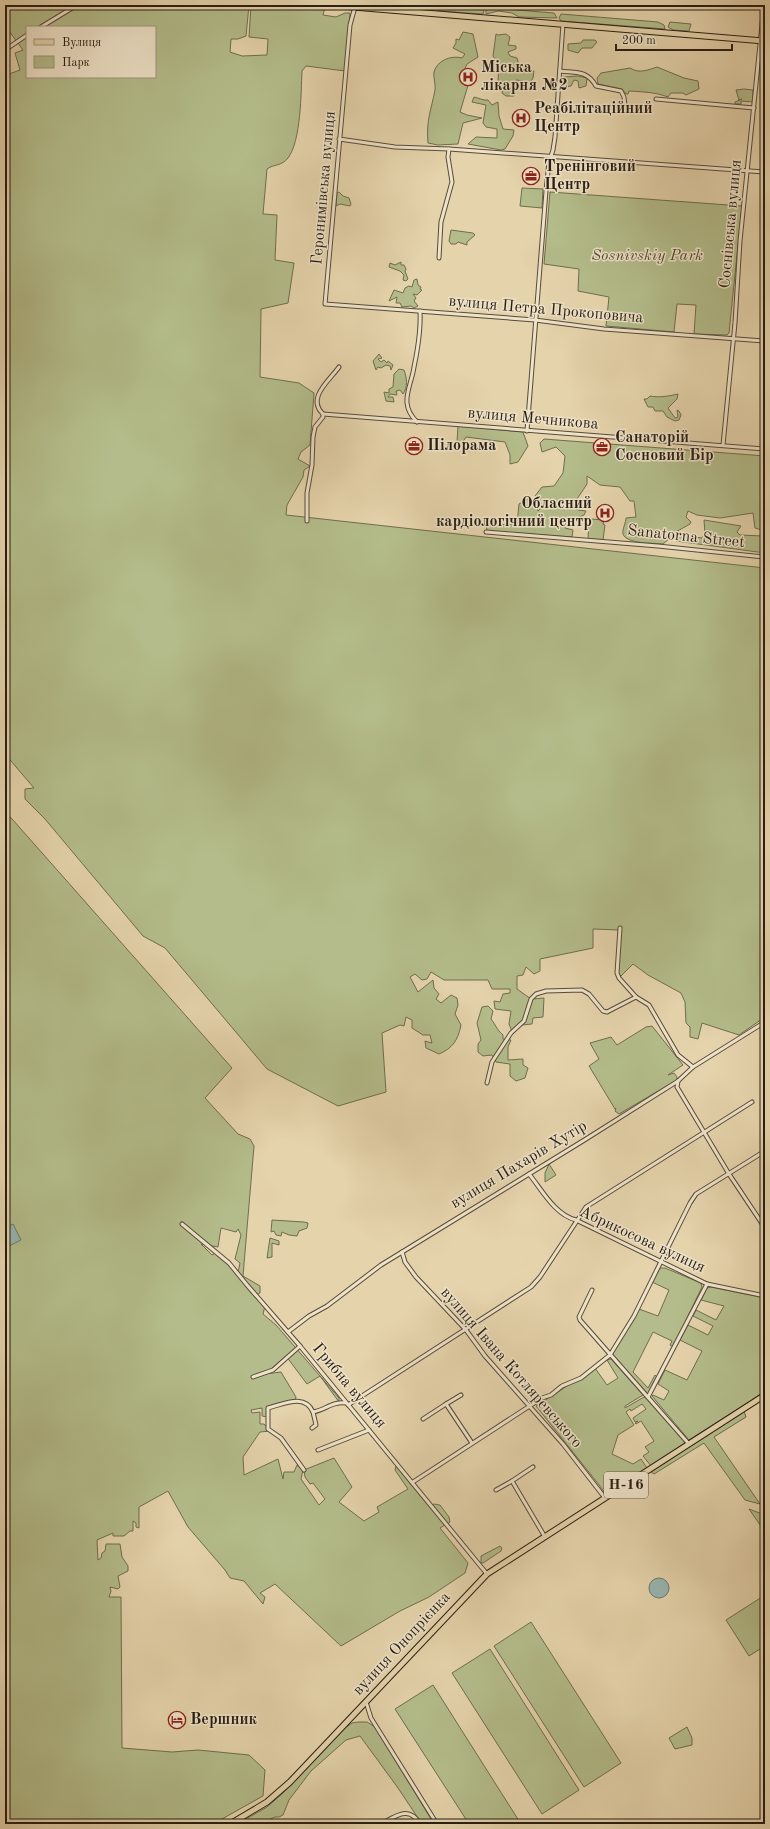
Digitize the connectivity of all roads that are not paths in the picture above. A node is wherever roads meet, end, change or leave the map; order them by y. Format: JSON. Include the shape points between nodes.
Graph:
{"nodes":[{"id":1,"x":77,"y":5,"type":"edge"},
{"id":2,"x":329,"y":5,"type":"edge"},
{"id":3,"x":764,"y":5,"type":"edge"},
{"id":4,"x":358,"y":6,"type":"edge"},
{"id":5,"x":563,"y":24,"type":"junction"},
{"id":6,"x":43,"y":26,"type":"edge"},
{"id":7,"x":26,"y":37,"type":"edge"},
{"id":8,"x":763,"y":41,"type":"edge"},
{"id":9,"x":5,"y":50,"type":"edge"},
{"id":10,"x":560,"y":71,"type":"junction"},
{"id":11,"x":656,"y":99,"type":"dead end"},
{"id":12,"x":625,"y":106,"type":"dead end"},
{"id":13,"x":754,"y":108,"type":"junction"},
{"id":14,"x":339,"y":139,"type":"junction"},
{"id":15,"x":449,"y":149,"type":"junction"},
{"id":16,"x":551,"y":156,"type":"junction"},
{"id":17,"x":748,"y":171,"type":"junction"},
{"id":18,"x":765,"y":172,"type":"edge"},
{"id":19,"x":439,"y":258,"type":"dead end"},
{"id":20,"x":325,"y":304,"type":"joint"},
{"id":21,"x":420,"y":311,"type":"junction"},
{"id":22,"x":536,"y":320,"type":"junction"},
{"id":23,"x":733,"y":339,"type":"junction"},
{"id":24,"x":765,"y":341,"type":"edge"},
{"id":25,"x":339,"y":367,"type":"dead end"},
{"id":26,"x":323,"y":414,"type":"junction"},
{"id":27,"x":417,"y":422,"type":"junction"},
{"id":28,"x":527,"y":431,"type":"junction"},
{"id":29,"x":723,"y":445,"type":"junction"},
{"id":30,"x":765,"y":449,"type":"edge"},
{"id":31,"x":307,"y":521,"type":"dead end"},
{"id":32,"x":486,"y":532,"type":"dead end"},
{"id":33,"x":765,"y":557,"type":"edge"},
{"id":34,"x":620,"y":928,"type":"dead end"},
{"id":35,"x":636,"y":997,"type":"junction"},
{"id":36,"x":765,"y":1022,"type":"edge"},
{"id":37,"x":693,"y":1067,"type":"junction"},
{"id":38,"x":678,"y":1081,"type":"junction"},
{"id":39,"x":487,"y":1082,"type":"dead end"},
{"id":40,"x":752,"y":1102,"type":"dead end"},
{"id":41,"x":704,"y":1133,"type":"junction"},
{"id":42,"x":765,"y":1151,"type":"edge"},
{"id":43,"x":529,"y":1174,"type":"junction"},
{"id":44,"x":729,"y":1174,"type":"junction"},
{"id":45,"x":576,"y":1220,"type":"junction"},
{"id":46,"x":182,"y":1224,"type":"dead end"},
{"id":47,"x":765,"y":1228,"type":"edge"},
{"id":48,"x":402,"y":1252,"type":"junction"},
{"id":49,"x":660,"y":1262,"type":"junction"},
{"id":50,"x":706,"y":1284,"type":"junction"},
{"id":51,"x":592,"y":1290,"type":"dead end"},
{"id":52,"x":765,"y":1296,"type":"edge"},
{"id":53,"x":466,"y":1330,"type":"junction"},
{"id":54,"x":288,"y":1332,"type":"junction"},
{"id":55,"x":300,"y":1346,"type":"junction"},
{"id":56,"x":610,"y":1355,"type":"junction"},
{"id":57,"x":253,"y":1377,"type":"dead end"},
{"id":58,"x":461,"y":1394,"type":"dead end"},
{"id":59,"x":765,"y":1395,"type":"edge"},
{"id":60,"x":340,"y":1396,"type":"junction"},
{"id":61,"x":648,"y":1397,"type":"junction"},
{"id":62,"x":338,"y":1402,"type":"junction"},
{"id":63,"x":347,"y":1404,"type":"junction"},
{"id":64,"x":446,"y":1404,"type":"junction"},
{"id":65,"x":531,"y":1407,"type":"junction"},
{"id":66,"x":313,"y":1412,"type":"junction"},
{"id":67,"x":423,"y":1419,"type":"dead end"},
{"id":68,"x":312,"y":1428,"type":"dead end"},
{"id":69,"x":369,"y":1430,"type":"junction"},
{"id":70,"x":472,"y":1443,"type":"junction"},
{"id":71,"x":689,"y":1444,"type":"junction"},
{"id":72,"x":318,"y":1450,"type":"dead end"},
{"id":73,"x":532,"y":1467,"type":"dead end"},
{"id":74,"x":304,"y":1470,"type":"dead end"},
{"id":75,"x":512,"y":1481,"type":"junction"},
{"id":76,"x":413,"y":1482,"type":"junction"},
{"id":77,"x":496,"y":1490,"type":"dead end"},
{"id":78,"x":605,"y":1498,"type":"junction"},
{"id":79,"x":545,"y":1537,"type":"junction"},
{"id":80,"x":487,"y":1574,"type":"junction"},
{"id":81,"x":366,"y":1702,"type":"junction"},
{"id":82,"x":230,"y":1824,"type":"edge"},
{"id":83,"x":381,"y":1824,"type":"edge"},
{"id":84,"x":420,"y":1824,"type":"edge"},
{"id":85,"x":437,"y":1824,"type":"edge"}],
"edges":[{"from":1,"to":6,"type":"street"},
{"from":2,"to":4,"type":"main road"},
{"from":3,"to":8,"type":"street","name":"Соснівська вулиця"},
{"from":4,"to":5,"type":"main road"},
{"from":4,"to":14,"type":"street","name":"Геронимівська вулиця","via":[[350,25]]},
{"from":5,"to":8,"type":"main road"},
{"from":5,"to":10,"type":"street"},
{"from":7,"to":9,"type":"street"},
{"from":8,"to":13,"type":"street","name":"Соснівська вулиця"},
{"from":10,"to":12,"type":"street","via":[[583,73],[588,75],[596,86],[622,91]]},
{"from":10,"to":16,"type":"street"},
{"from":11,"to":13,"type":"street"},
{"from":13,"to":17,"type":"street","name":"Соснівська вулиця"},
{"from":14,"to":15,"type":"street","via":[[395,147]]},
{"from":14,"to":20,"type":"street","name":"Геронимівська вулиця"},
{"from":15,"to":16,"type":"street"},
{"from":15,"to":19,"type":"street","via":[[452,182],[441,222]]},
{"from":16,"to":17,"type":"street"},
{"from":16,"to":22,"type":"street"},
{"from":17,"to":18,"type":"street"},
{"from":17,"to":23,"type":"street","name":"Соснівська вулиця"},
{"from":20,"to":21,"type":"street","name":"вулиця Петра Прокоповича"},
{"from":21,"to":22,"type":"street","name":"вулиця Петра Прокоповича"},
{"from":21,"to":27,"type":"street","via":[[421,328],[407,399],[408,410]]},
{"from":22,"to":23,"type":"street","name":"вулиця Петра Прокоповича","via":[[604,329]]},
{"from":22,"to":28,"type":"street"},
{"from":23,"to":24,"type":"street","name":"вулиця Петра Прокоповича"},
{"from":23,"to":29,"type":"street","name":"Соснівська вулиця"},
{"from":25,"to":26,"type":"street","via":[[319,391],[317,403]]},
{"from":26,"to":27,"type":"street","name":"вулиця Мечникова"},
{"from":26,"to":31,"type":"street","via":[[315,427],[313,437]]},
{"from":27,"to":28,"type":"street","name":"вулиця Мечникова"},
{"from":28,"to":29,"type":"street","name":"вулиця Мечникова"},
{"from":29,"to":30,"type":"street","name":"вулиця Мечникова"},
{"from":32,"to":33,"type":"street","name":"Sanatorna Street"},
{"from":34,"to":35,"type":"street","via":[[619,978]]},
{"from":35,"to":37,"type":"street","via":[[649,1005],[678,1055]]},
{"from":35,"to":39,"type":"street","via":[[607,1012],[582,990],[546,991],[536,994],[531,999],[524,1021],[511,1033],[492,1062]]},
{"from":36,"to":37,"type":"street","name":"вулиця Пахарів Хутір"},
{"from":37,"to":38,"type":"street","name":"вулиця Пахарів Хутір"},
{"from":38,"to":41,"type":"street","via":[[677,1087]]},
{"from":38,"to":43,"type":"street","name":"вулиця Пахарів Хутір"},
{"from":40,"to":41,"type":"street"},
{"from":41,"to":44,"type":"street"},
{"from":41,"to":45,"type":"street","via":[[591,1203]]},
{"from":42,"to":44,"type":"street"},
{"from":43,"to":45,"type":"street","name":"Абрикосова вулиця","via":[[561,1213]]},
{"from":43,"to":48,"type":"street","name":"вулиця Пахарів Хутір"},
{"from":44,"to":47,"type":"street"},
{"from":44,"to":49,"type":"street","via":[[696,1194]]},
{"from":45,"to":49,"type":"street","name":"Абрикосова вулиця"},
{"from":45,"to":53,"type":"street","via":[[533,1286]]},
{"from":46,"to":54,"type":"street","name":"Грибна вулиця","via":[[229,1262]]},
{"from":48,"to":53,"type":"street","name":"вулиця Івана Котляревського","via":[[405,1262],[416,1277]]},
{"from":48,"to":54,"type":"street","name":"вулиця Пахарів Хутір"},
{"from":49,"to":50,"type":"street","name":"Абрикосова вулиця"},
{"from":49,"to":56,"type":"street","via":[[634,1316]]},
{"from":50,"to":52,"type":"street","name":"Абрикосова вулиця"},
{"from":50,"to":61,"type":"street"},
{"from":51,"to":56,"type":"street","via":[[579,1317]]},
{"from":53,"to":63,"type":"street"},
{"from":53,"to":65,"type":"street","name":"вулиця Івана Котляревського","via":[[485,1356]]},
{"from":54,"to":55,"type":"street","name":"Грибна вулиця"},
{"from":55,"to":57,"type":"street","via":[[270,1372]]},
{"from":55,"to":60,"type":"street","name":"Грибна вулиця"},
{"from":56,"to":61,"type":"street"},
{"from":56,"to":65,"type":"street","via":[[581,1378],[561,1387]]},
{"from":58,"to":64,"type":"street"},
{"from":59,"to":71,"type":"main road","name":"вулиця Онопрієнка","number":"Н-16"},
{"from":60,"to":62,"type":"street"},
{"from":60,"to":63,"type":"street","name":"Грибна вулиця"},
{"from":61,"to":71,"type":"street"},
{"from":62,"to":63,"type":"street"},
{"from":62,"to":66,"type":"street"},
{"from":63,"to":69,"type":"street","name":"Грибна вулиця"},
{"from":64,"to":67,"type":"street"},
{"from":64,"to":70,"type":"street"},
{"from":65,"to":70,"type":"street"},
{"from":65,"to":78,"type":"street","name":"вулиця Івана Котляревського"},
{"from":66,"to":68,"type":"street","via":[[316,1426]]},
{"from":66,"to":74,"type":"street","via":[[307,1403],[301,1400],[268,1408],[268,1430],[281,1438]]},
{"from":69,"to":72,"type":"street"},
{"from":69,"to":76,"type":"street","name":"Грибна вулиця"},
{"from":70,"to":76,"type":"street"},
{"from":71,"to":78,"type":"main road","name":"вулиця Онопрієнка","number":"Н-16"},
{"from":73,"to":75,"type":"street"},
{"from":75,"to":77,"type":"street"},
{"from":75,"to":79,"type":"street"},
{"from":76,"to":80,"type":"street","name":"Грибна вулиця"},
{"from":78,"to":79,"type":"main road","name":"вулиця Онопрієнка","number":"Н-16"},
{"from":79,"to":80,"type":"main road","name":"вулиця Онопрієнка","number":"Н-16"},
{"from":80,"to":81,"type":"main road","name":"вулиця Онопрієнка","number":"Н-16"},
{"from":81,"to":82,"type":"main road","name":"вулиця Онопрієнка","number":"Н-16","via":[[274,1797],[260,1808]]},
{"from":81,"to":85,"type":"street","via":[[371,1718]]},
{"from":83,"to":84,"type":"street","via":[[406,1813],[411,1813]]}]}
